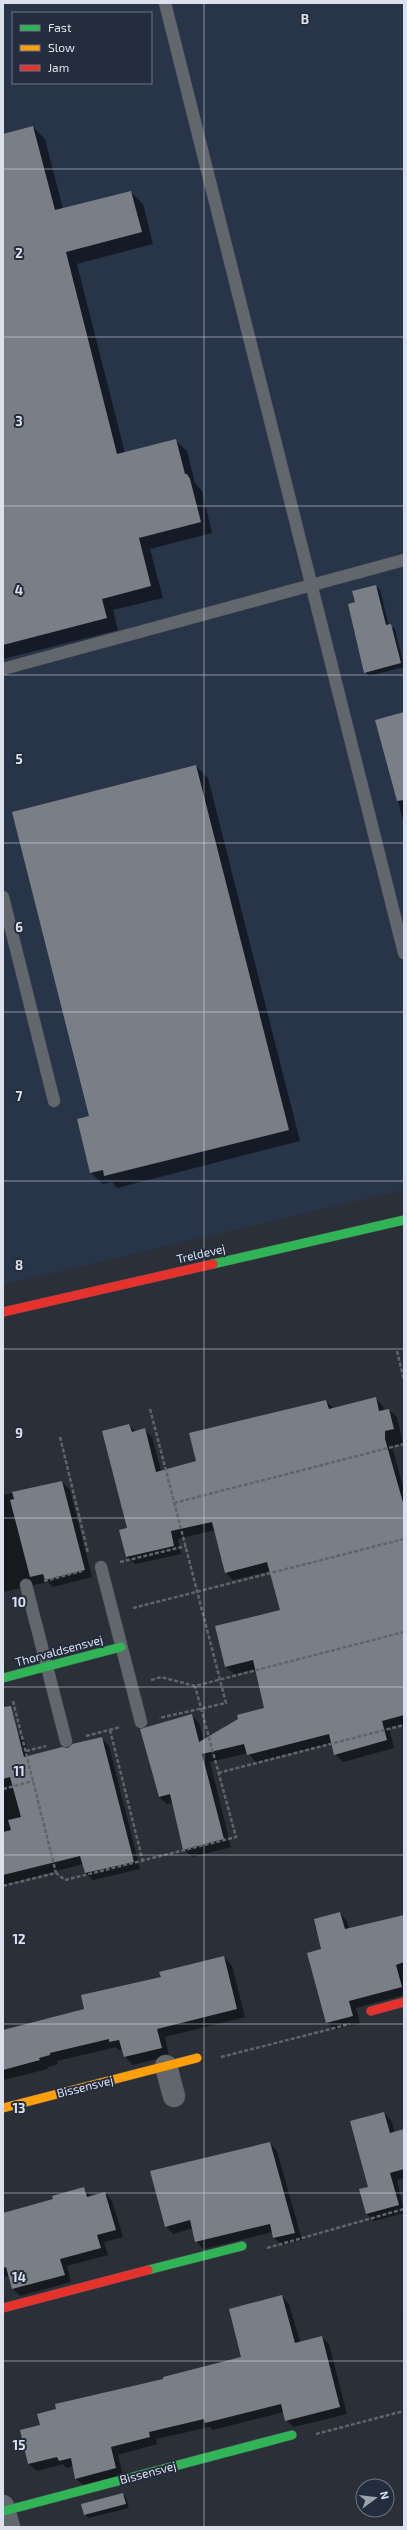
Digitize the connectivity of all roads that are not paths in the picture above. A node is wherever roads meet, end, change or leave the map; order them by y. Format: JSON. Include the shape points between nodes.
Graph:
{"nodes":[{"id":1,"x":165,"y":3,"type":"edge"},
{"id":2,"x":404,"y":560,"type":"edge"},
{"id":3,"x":312,"y":585,"type":"junction"},
{"id":4,"x":3,"y":669,"type":"edge"},
{"id":5,"x":3,"y":897,"type":"edge"},
{"id":6,"x":404,"y":953,"type":"edge"},
{"id":7,"x":54,"y":1101,"type":"dead end"},
{"id":8,"x":404,"y":1220,"type":"edge"},
{"id":9,"x":3,"y":1312,"type":"edge"},
{"id":10,"x":96,"y":1564,"type":"road end"},
{"id":11,"x":26,"y":1585,"type":"dead end"},
{"id":12,"x":121,"y":1647,"type":"junction"},
{"id":13,"x":47,"y":1667,"type":"junction"},
{"id":14,"x":5,"y":1678,"type":"edge"},
{"id":15,"x":141,"y":1722,"type":"dead end"},
{"id":16,"x":66,"y":1741,"type":"dead end"},
{"id":17,"x":404,"y":2002,"type":"edge"},
{"id":18,"x":371,"y":2011,"type":"road end"},
{"id":19,"x":197,"y":2058,"type":"road end"},
{"id":20,"x":166,"y":2066,"type":"junction"},
{"id":21,"x":174,"y":2096,"type":"dead end"},
{"id":22,"x":3,"y":2108,"type":"edge"},
{"id":23,"x":242,"y":2246,"type":"road end"},
{"id":24,"x":3,"y":2308,"type":"edge"},
{"id":25,"x":292,"y":2435,"type":"road end"},
{"id":26,"x":5,"y":2515,"type":"edge"}],
"edges":[{"from":1,"to":3,"type":"lane"},
{"from":2,"to":3,"type":"lane"},
{"from":3,"to":4,"type":"lane"},
{"from":3,"to":6,"type":"lane"},
{"from":5,"to":7,"type":"lane"},
{"from":8,"to":9,"type":"street","name":"Treldevej"},
{"from":10,"to":12,"type":"lane","via":[[113,1613]]},
{"from":11,"to":13,"type":"lane"},
{"from":12,"to":13,"type":"street","name":"Thorvaldsensvej"},
{"from":12,"to":15,"type":"lane"},
{"from":13,"to":14,"type":"street","name":"Thorvaldsensvej"},
{"from":13,"to":16,"type":"lane"},
{"from":17,"to":18,"type":"street"},
{"from":19,"to":20,"type":"street","name":"Bissensvej"},
{"from":20,"to":21,"type":"street"},
{"from":20,"to":22,"type":"street","name":"Bissensvej"},
{"from":23,"to":24,"type":"street"},
{"from":25,"to":26,"type":"street","name":"Bissensvej"}]}
